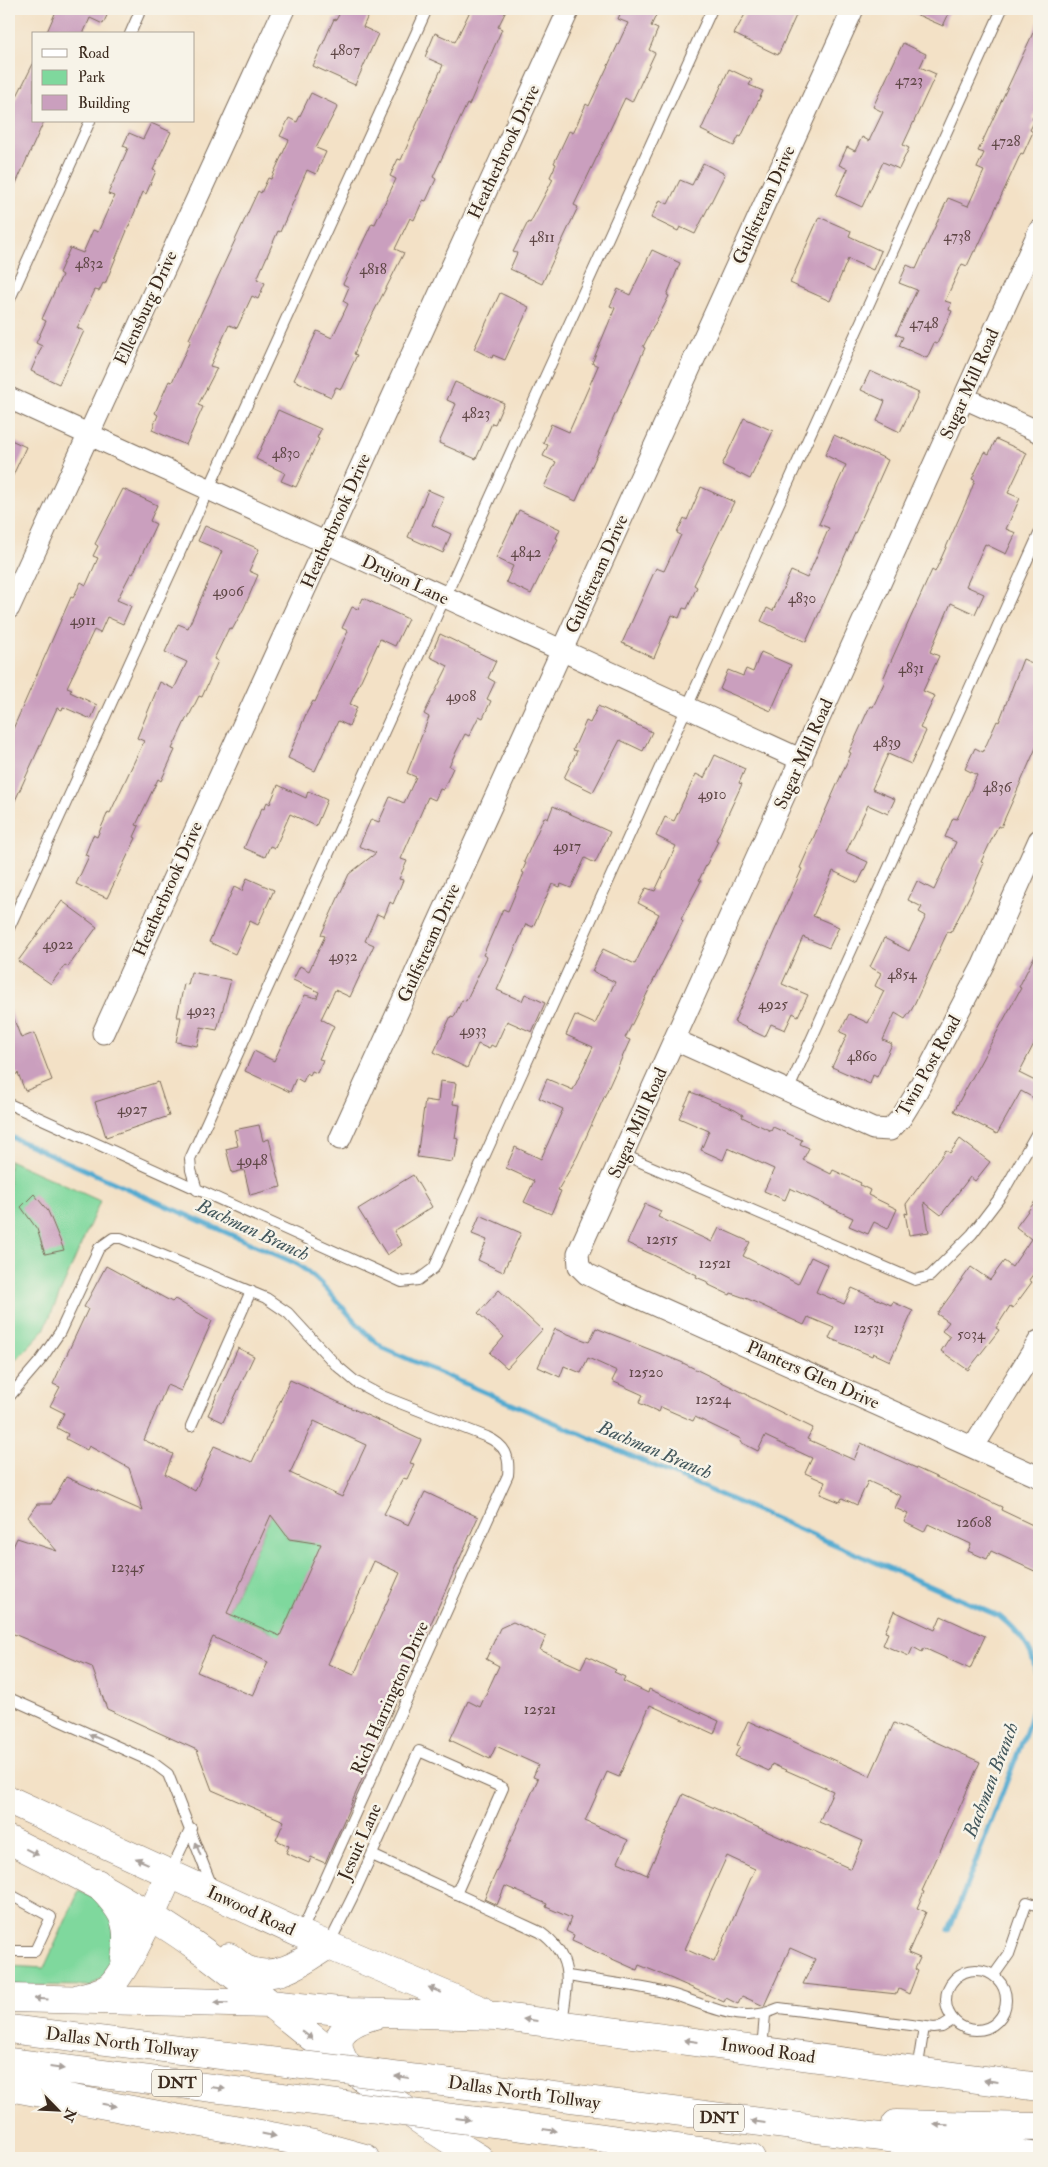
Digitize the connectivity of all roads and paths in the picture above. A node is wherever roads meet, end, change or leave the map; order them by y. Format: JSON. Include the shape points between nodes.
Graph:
{"nodes":[{"id":1,"x":141,"y":9,"type":"edge"},
{"id":2,"x":284,"y":9,"type":"edge"},
{"id":3,"x":427,"y":9,"type":"edge"},
{"id":4,"x":569,"y":9,"type":"edge"},
{"id":5,"x":712,"y":9,"type":"edge"},
{"id":6,"x":853,"y":9,"type":"edge"},
{"id":7,"x":1002,"y":9,"type":"edge"},
{"id":8,"x":131,"y":32,"type":"edge"},
{"id":9,"x":90,"y":122,"type":"edge"},
{"id":10,"x":1039,"y":231,"type":"edge"},
{"id":11,"x":9,"y":301,"type":"edge"},
{"id":12,"x":9,"y":398,"type":"edge"},
{"id":13,"x":964,"y":398,"type":"junction"},
{"id":14,"x":1039,"y":432,"type":"edge"},
{"id":15,"x":88,"y":434,"type":"junction"},
{"id":16,"x":209,"y":489,"type":"junction"},
{"id":17,"x":1039,"y":534,"type":"edge"},
{"id":18,"x":325,"y":544,"type":"junction"},
{"id":19,"x":445,"y":599,"type":"junction"},
{"id":20,"x":9,"y":608,"type":"edge"},
{"id":21,"x":562,"y":651,"type":"junction"},
{"id":22,"x":687,"y":709,"type":"junction"},
{"id":23,"x":802,"y":760,"type":"junction"},
{"id":24,"x":1039,"y":840,"type":"edge"},
{"id":25,"x":9,"y":928,"type":"edge"},
{"id":26,"x":103,"y":1033,"type":"dead end"},
{"id":27,"x":675,"y":1040,"type":"junction"},
{"id":28,"x":788,"y":1091,"type":"junction"},
{"id":29,"x":9,"y":1104,"type":"edge"},
{"id":30,"x":1039,"y":1129,"type":"edge"},
{"id":31,"x":340,"y":1139,"type":"dead end"},
{"id":32,"x":624,"y":1155,"type":"junction"},
{"id":33,"x":197,"y":1190,"type":"junction"},
{"id":34,"x":588,"y":1274,"type":"joint"},
{"id":35,"x":251,"y":1291,"type":"junction"},
{"id":36,"x":1039,"y":1341,"type":"edge"},
{"id":37,"x":9,"y":1397,"type":"edge"},
{"id":38,"x":191,"y":1426,"type":"dead end"},
{"id":39,"x":974,"y":1446,"type":"junction"},
{"id":40,"x":1039,"y":1477,"type":"edge"},
{"id":41,"x":9,"y":1698,"type":"edge"},
{"id":42,"x":9,"y":1800,"type":"edge"},
{"id":43,"x":191,"y":1828,"type":"junction"},
{"id":44,"x":9,"y":1840,"type":"edge"},
{"id":45,"x":372,"y":1855,"type":"junction"},
{"id":46,"x":170,"y":1873,"type":"junction"},
{"id":47,"x":97,"y":1883,"type":"junction"},
{"id":48,"x":9,"y":1894,"type":"edge"},
{"id":49,"x":456,"y":1894,"type":"junction"},
{"id":50,"x":216,"y":1895,"type":"junction"},
{"id":51,"x":1039,"y":1906,"type":"edge"},
{"id":52,"x":151,"y":1916,"type":"junction"},
{"id":53,"x":301,"y":1934,"type":"junction"},
{"id":54,"x":328,"y":1945,"type":"junction"},
{"id":55,"x":201,"y":1950,"type":"junction"},
{"id":56,"x":9,"y":1951,"type":"edge"},
{"id":57,"x":124,"y":1965,"type":"junction"},
{"id":58,"x":994,"y":1975,"type":"junction"},
{"id":59,"x":568,"y":1976,"type":"junction"},
{"id":60,"x":9,"y":1998,"type":"edge"},
{"id":61,"x":73,"y":2000,"type":"junction"},
{"id":62,"x":270,"y":2004,"type":"junction"},
{"id":63,"x":384,"y":2012,"type":"junction"},
{"id":64,"x":765,"y":2015,"type":"junction"},
{"id":65,"x":496,"y":2016,"type":"junction"},
{"id":66,"x":953,"y":2020,"type":"junction"},
{"id":67,"x":562,"y":2024,"type":"junction"},
{"id":68,"x":924,"y":2027,"type":"junction"},
{"id":69,"x":9,"y":2029,"type":"edge"},
{"id":70,"x":762,"y":2051,"type":"junction"},
{"id":71,"x":9,"y":2062,"type":"edge"},
{"id":72,"x":349,"y":2068,"type":"junction"},
{"id":73,"x":917,"y":2071,"type":"junction"},
{"id":74,"x":9,"y":2087,"type":"edge"},
{"id":75,"x":1039,"y":2087,"type":"edge"},
{"id":76,"x":1039,"y":2127,"type":"edge"},
{"id":77,"x":807,"y":2128,"type":"junction"},
{"id":78,"x":1039,"y":2157,"type":"edge"},
{"id":79,"x":365,"y":2158,"type":"edge"},
{"id":80,"x":479,"y":2158,"type":"edge"},
{"id":81,"x":751,"y":2158,"type":"edge"}],
"edges":[{"from":1,"to":8,"type":"lane"},
{"from":2,"to":15,"type":"street","name":"Ellensburg Drive"},
{"from":3,"to":16,"type":"lane"},
{"from":4,"to":18,"type":"street","name":"Heatherbrook Drive"},
{"from":5,"to":19,"type":"lane"},
{"from":6,"to":21,"type":"street","name":"Gulfstream Drive"},
{"from":7,"to":22,"type":"lane"},
{"from":9,"to":11,"type":"lane"},
{"from":10,"to":13,"type":"street","name":"Sugar Mill Road"},
{"from":12,"to":15,"type":"street","name":"Drujon Lane"},
{"from":13,"to":14,"type":"street"},
{"from":13,"to":23,"type":"street","name":"Sugar Mill Road"},
{"from":15,"to":16,"type":"street","name":"Drujon Lane"},
{"from":15,"to":20,"type":"street","name":"Ellensburg Drive"},
{"from":16,"to":18,"type":"street","name":"Drujon Lane"},
{"from":16,"to":25,"type":"lane"},
{"from":17,"to":28,"type":"lane"},
{"from":18,"to":19,"type":"street","name":"Drujon Lane"},
{"from":18,"to":26,"type":"street","name":"Heatherbrook Drive"},
{"from":19,"to":21,"type":"street","name":"Drujon Lane"},
{"from":19,"to":33,"type":"lane","via":[[190,1158]]},
{"from":21,"to":22,"type":"street","name":"Drujon Lane"},
{"from":21,"to":31,"type":"street","name":"Gulfstream Drive"},
{"from":22,"to":23,"type":"street","name":"Drujon Lane"},
{"from":22,"to":33,"type":"lane","via":[[434,1268],[418,1280],[402,1282]]},
{"from":23,"to":27,"type":"street","name":"Sugar Mill Road"},
{"from":24,"to":28,"type":"street","name":"Twin Post Road","via":[[983,965],[914,1098],[890,1130],[873,1129]]},
{"from":27,"to":28,"type":"street","name":"Twin Post Road"},
{"from":27,"to":32,"type":"street","name":"Sugar Mill Road"},
{"from":29,"to":33,"type":"lane"},
{"from":30,"to":32,"type":"lane","via":[[1001,1196],[972,1234],[930,1276],[915,1280]]},
{"from":32,"to":34,"type":"street","name":"Sugar Mill Road","via":[[578,1253],[579,1266]]},
{"from":34,"to":39,"type":"street","name":"Planters Glen Drive"},
{"from":35,"to":37,"type":"lane","via":[[128,1239],[113,1238],[99,1248],[52,1346]]},
{"from":35,"to":38,"type":"lane"},
{"from":35,"to":53,"type":"lane","name":"Rich Harrington Drive","via":[[288,1312],[336,1365],[356,1382],[382,1396],[496,1441],[506,1452],[509,1465],[508,1475]]},
{"from":36,"to":39,"type":"street"},
{"from":39,"to":40,"type":"street","name":"Planters Glen Drive"},
{"from":43,"to":41,"type":"lane","one_way":true,"via":[[168,1774],[160,1768]]},
{"from":46,"to":42,"type":"main road","name":"Inwood Road","one_way":true},
{"from":43,"to":46,"type":"lane"},
{"from":50,"to":43,"type":"lane","one_way":true},
{"from":44,"to":47,"type":"main road","one_way":true},
{"from":45,"to":49,"type":"lane"},
{"from":45,"to":49,"type":"lane","name":"Jesuit Lane","via":[[419,1751],[503,1788]]},
{"from":45,"to":54,"type":"lane","name":"Jesuit Lane"},
{"from":46,"to":50,"type":"main road","name":"Inwood Road"},
{"from":46,"to":52,"type":"main road"},
{"from":47,"to":52,"type":"main road"},
{"from":47,"to":57,"type":"main road","via":[[115,1902],[128,1930]]},
{"from":48,"to":56,"type":"lane","via":[[51,1917],[35,1951]]},
{"from":49,"to":59,"type":"lane","via":[[545,1936],[558,1950]]},
{"from":50,"to":53,"type":"main road","name":"Inwood Road"},
{"from":51,"to":58,"type":"lane","via":[[1027,1902],[1009,1954]]},
{"from":52,"to":55,"type":"main road"},
{"from":52,"to":57,"type":"main road"},
{"from":53,"to":54,"type":"main road","name":"Inwood Road"},
{"from":54,"to":55,"type":"main road","via":[[290,1969],[271,1973],[248,1970],[228,1956]]},
{"from":65,"to":54,"type":"main road","name":"Inwood Road","one_way":true},
{"from":55,"to":62,"type":"main road"},
{"from":57,"to":61,"type":"main road","via":[[108,1987]]},
{"from":58,"to":66,"type":"lane","via":[[977,1969],[958,1975],[945,2001]]},
{"from":58,"to":66,"type":"lane","via":[[1001,1982],[1007,2000],[1000,2019],[987,2028],[971,2030]]},
{"from":59,"to":64,"type":"lane","via":[[672,1994],[722,2012]]},
{"from":59,"to":67,"type":"lane"},
{"from":61,"to":60,"type":"main road","name":"Inwood Road","one_way":true},
{"from":62,"to":61,"type":"main road","name":"Inwood Road","one_way":true},
{"from":62,"to":63,"type":"main road","name":"Inwood Road"},
{"from":62,"to":72,"type":"main road","one_way":true},
{"from":63,"to":65,"type":"main road","name":"Inwood Road"},
{"from":63,"to":72,"type":"main road","via":[[356,2021],[344,2030],[338,2048]]},
{"from":64,"to":68,"type":"lane","via":[[779,2008]]},
{"from":64,"to":70,"type":"lane"},
{"from":67,"to":65,"type":"main road","name":"Inwood Road","one_way":true},
{"from":66,"to":68,"type":"lane","via":[[942,2028]]},
{"from":70,"to":67,"type":"main road","name":"Inwood Road","one_way":true},
{"from":68,"to":73,"type":"lane"},
{"from":77,"to":69,"type":"main road","name":"Dallas North Tollway","number":"DNT","one_way":true,"bridge":true},
{"from":70,"to":73,"type":"main road","name":"Inwood Road"},
{"from":71,"to":81,"type":"main road","name":"Dallas North Tollway","number":"DNT","one_way":true,"bridge":true},
{"from":72,"to":80,"type":"main road","via":[[454,2144]]},
{"from":75,"to":73,"type":"main road","name":"Inwood Road","one_way":true},
{"from":74,"to":79,"type":"main road","one_way":true,"via":[[314,2144]]},
{"from":76,"to":77,"type":"main road","one_way":true,"via":[[904,2124]]},
{"from":77,"to":78,"type":"main road","name":"Dallas North Tollway","number":"DNT"}]}
